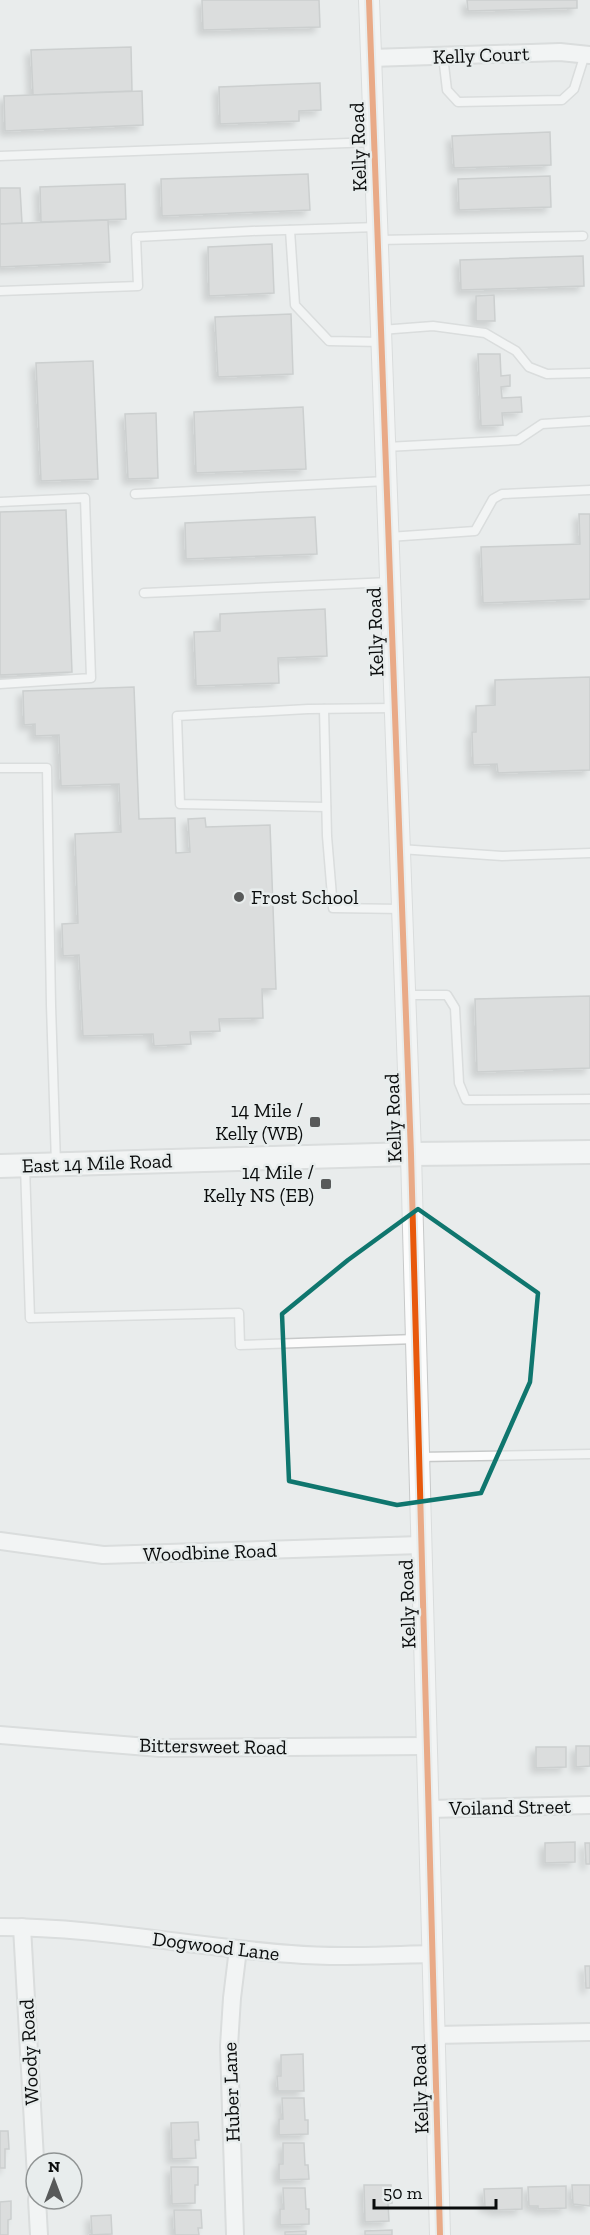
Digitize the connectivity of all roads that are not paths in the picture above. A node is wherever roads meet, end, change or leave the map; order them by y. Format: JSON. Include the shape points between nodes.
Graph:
{"nodes":[{"id":1,"x":369,"y":0,"type":"edge"},
{"id":2,"x":587,"y":54,"type":"edge"},
{"id":3,"x":443,"y":56,"type":"junction"},
{"id":4,"x":371,"y":58,"type":"junction"},
{"id":5,"x":374,"y":142,"type":"junction"},
{"id":6,"x":0,"y":156,"type":"edge"},
{"id":7,"x":290,"y":230,"type":"junction"},
{"id":8,"x":378,"y":234,"type":"junction"},
{"id":9,"x":583,"y":236,"type":"dead end"},
{"id":10,"x":0,"y":291,"type":"edge"},
{"id":11,"x":381,"y":336,"type":"junction"},
{"id":12,"x":590,"y":373,"type":"edge"},
{"id":13,"x":590,"y":421,"type":"edge"},
{"id":14,"x":385,"y":447,"type":"junction"},
{"id":15,"x":386,"y":481,"type":"junction"},
{"id":16,"x":590,"y":490,"type":"edge"},
{"id":17,"x":135,"y":494,"type":"dead end"},
{"id":18,"x":0,"y":502,"type":"edge"},
{"id":19,"x":388,"y":537,"type":"junction"},
{"id":20,"x":390,"y":582,"type":"junction"},
{"id":21,"x":144,"y":593,"type":"dead end"},
{"id":22,"x":0,"y":684,"type":"edge"},
{"id":23,"x":394,"y":708,"type":"junction"},
{"id":24,"x":324,"y":709,"type":"junction"},
{"id":25,"x":0,"y":768,"type":"edge"},
{"id":26,"x":326,"y":807,"type":"junction"},
{"id":27,"x":400,"y":849,"type":"junction"},
{"id":28,"x":590,"y":853,"type":"edge"},
{"id":29,"x":402,"y":909,"type":"junction"},
{"id":30,"x":405,"y":995,"type":"junction"},
{"id":31,"x":590,"y":1099,"type":"edge"},
{"id":32,"x":590,"y":1152,"type":"edge"},
{"id":33,"x":411,"y":1154,"type":"junction"},
{"id":34,"x":56,"y":1165,"type":"junction"},
{"id":35,"x":25,"y":1166,"type":"junction"},
{"id":36,"x":0,"y":1167,"type":"edge"},
{"id":37,"x":416,"y":1339,"type":"junction"},
{"id":38,"x":590,"y":1454,"type":"edge"},
{"id":39,"x":419,"y":1457,"type":"junction"},
{"id":40,"x":0,"y":1541,"type":"edge"},
{"id":41,"x":422,"y":1545,"type":"junction"},
{"id":42,"x":0,"y":1735,"type":"edge"},
{"id":43,"x":427,"y":1746,"type":"junction"},
{"id":44,"x":590,"y":1805,"type":"edge"},
{"id":45,"x":429,"y":1809,"type":"junction"},
{"id":46,"x":0,"y":1927,"type":"edge"},
{"id":47,"x":22,"y":1927,"type":"junction"},
{"id":48,"x":238,"y":1949,"type":"junction"},
{"id":49,"x":433,"y":1954,"type":"junction"},
{"id":50,"x":590,"y":2032,"type":"edge"},
{"id":51,"x":435,"y":2035,"type":"junction"},
{"id":52,"x":35,"y":2151,"type":"edge"},
{"id":53,"x":38,"y":2211,"type":"edge"},
{"id":54,"x":39,"y":2235,"type":"edge"},
{"id":55,"x":235,"y":2235,"type":"edge"},
{"id":56,"x":440,"y":2235,"type":"edge"}],
"edges":[{"from":1,"to":4,"type":"street","name":"Kelly Road"},
{"from":2,"to":3,"type":"street","name":"Kelly Court"},
{"from":2,"to":3,"type":"lane","via":[[574,89],[562,100],[458,102],[447,90]]},
{"from":3,"to":4,"type":"street","name":"Kelly Court"},
{"from":4,"to":5,"type":"street","name":"Kelly Road"},
{"from":5,"to":6,"type":"lane"},
{"from":5,"to":8,"type":"street","name":"Kelly Road"},
{"from":7,"to":8,"type":"lane"},
{"from":7,"to":10,"type":"lane","via":[[136,237],[138,286]]},
{"from":7,"to":11,"type":"lane","via":[[296,305],[328,341]]},
{"from":8,"to":9,"type":"lane"},
{"from":8,"to":11,"type":"street","name":"Kelly Road"},
{"from":11,"to":12,"type":"lane","via":[[433,326],[484,333],[516,351],[529,368],[547,374]]},
{"from":11,"to":14,"type":"street","name":"Kelly Road"},
{"from":13,"to":14,"type":"lane","via":[[542,424],[518,440]]},
{"from":14,"to":15,"type":"street","name":"Kelly Road"},
{"from":15,"to":17,"type":"lane"},
{"from":15,"to":19,"type":"street","name":"Kelly Road"},
{"from":16,"to":19,"type":"lane","via":[[502,494],[493,499],[475,531]]},
{"from":18,"to":22,"type":"lane","via":[[85,498],[92,678]]},
{"from":19,"to":20,"type":"street","name":"Kelly Road"},
{"from":20,"to":21,"type":"lane"},
{"from":20,"to":23,"type":"street","name":"Kelly Road"},
{"from":23,"to":24,"type":"lane"},
{"from":23,"to":27,"type":"street","name":"Kelly Road"},
{"from":24,"to":26,"type":"lane"},
{"from":24,"to":26,"type":"lane","via":[[177,716],[180,804]]},
{"from":25,"to":34,"type":"lane","via":[[47,768]]},
{"from":26,"to":29,"type":"lane","via":[[333,908]]},
{"from":27,"to":28,"type":"lane","via":[[502,856]]},
{"from":27,"to":29,"type":"street","name":"Kelly Road"},
{"from":29,"to":30,"type":"street","name":"Kelly Road"},
{"from":30,"to":31,"type":"lane","via":[[447,995],[455,1008],[459,1083],[466,1100]]},
{"from":30,"to":33,"type":"street","name":"Kelly Road"},
{"from":32,"to":33,"type":"main road","name":"East 14 Mile Road"},
{"from":33,"to":34,"type":"main road","name":"East 14 Mile Road"},
{"from":33,"to":37,"type":"street","name":"Kelly Road"},
{"from":34,"to":35,"type":"main road","name":"East 14 Mile Road"},
{"from":35,"to":36,"type":"main road","name":"East 14 Mile Road"},
{"from":35,"to":37,"type":"lane","via":[[30,1318],[239,1313],[240,1345]]},
{"from":37,"to":39,"type":"street","name":"Kelly Road"},
{"from":38,"to":39,"type":"lane"},
{"from":39,"to":41,"type":"street","name":"Kelly Road"},
{"from":40,"to":41,"type":"street","name":"Woodbine Road","via":[[103,1555]]},
{"from":41,"to":43,"type":"street","name":"Kelly Road"},
{"from":42,"to":43,"type":"street","name":"Bittersweet Road","via":[[160,1748]]},
{"from":43,"to":45,"type":"street","name":"Kelly Road"},
{"from":44,"to":45,"type":"street","name":"Voiland Street"},
{"from":45,"to":49,"type":"street","name":"Kelly Road"},
{"from":46,"to":47,"type":"street","name":"Dogwood Lane"},
{"from":47,"to":48,"type":"street","name":"Dogwood Lane","via":[[104,1932]]},
{"from":47,"to":52,"type":"street","name":"Woody Road"},
{"from":48,"to":49,"type":"street","name":"Dogwood Lane","via":[[339,1957]]},
{"from":48,"to":55,"type":"street","name":"Huber Lane","via":[[229,2046]]},
{"from":49,"to":51,"type":"street","name":"Kelly Road"},
{"from":50,"to":51,"type":"street"},
{"from":51,"to":56,"type":"street","name":"Kelly Road"},
{"from":53,"to":54,"type":"street"}]}
